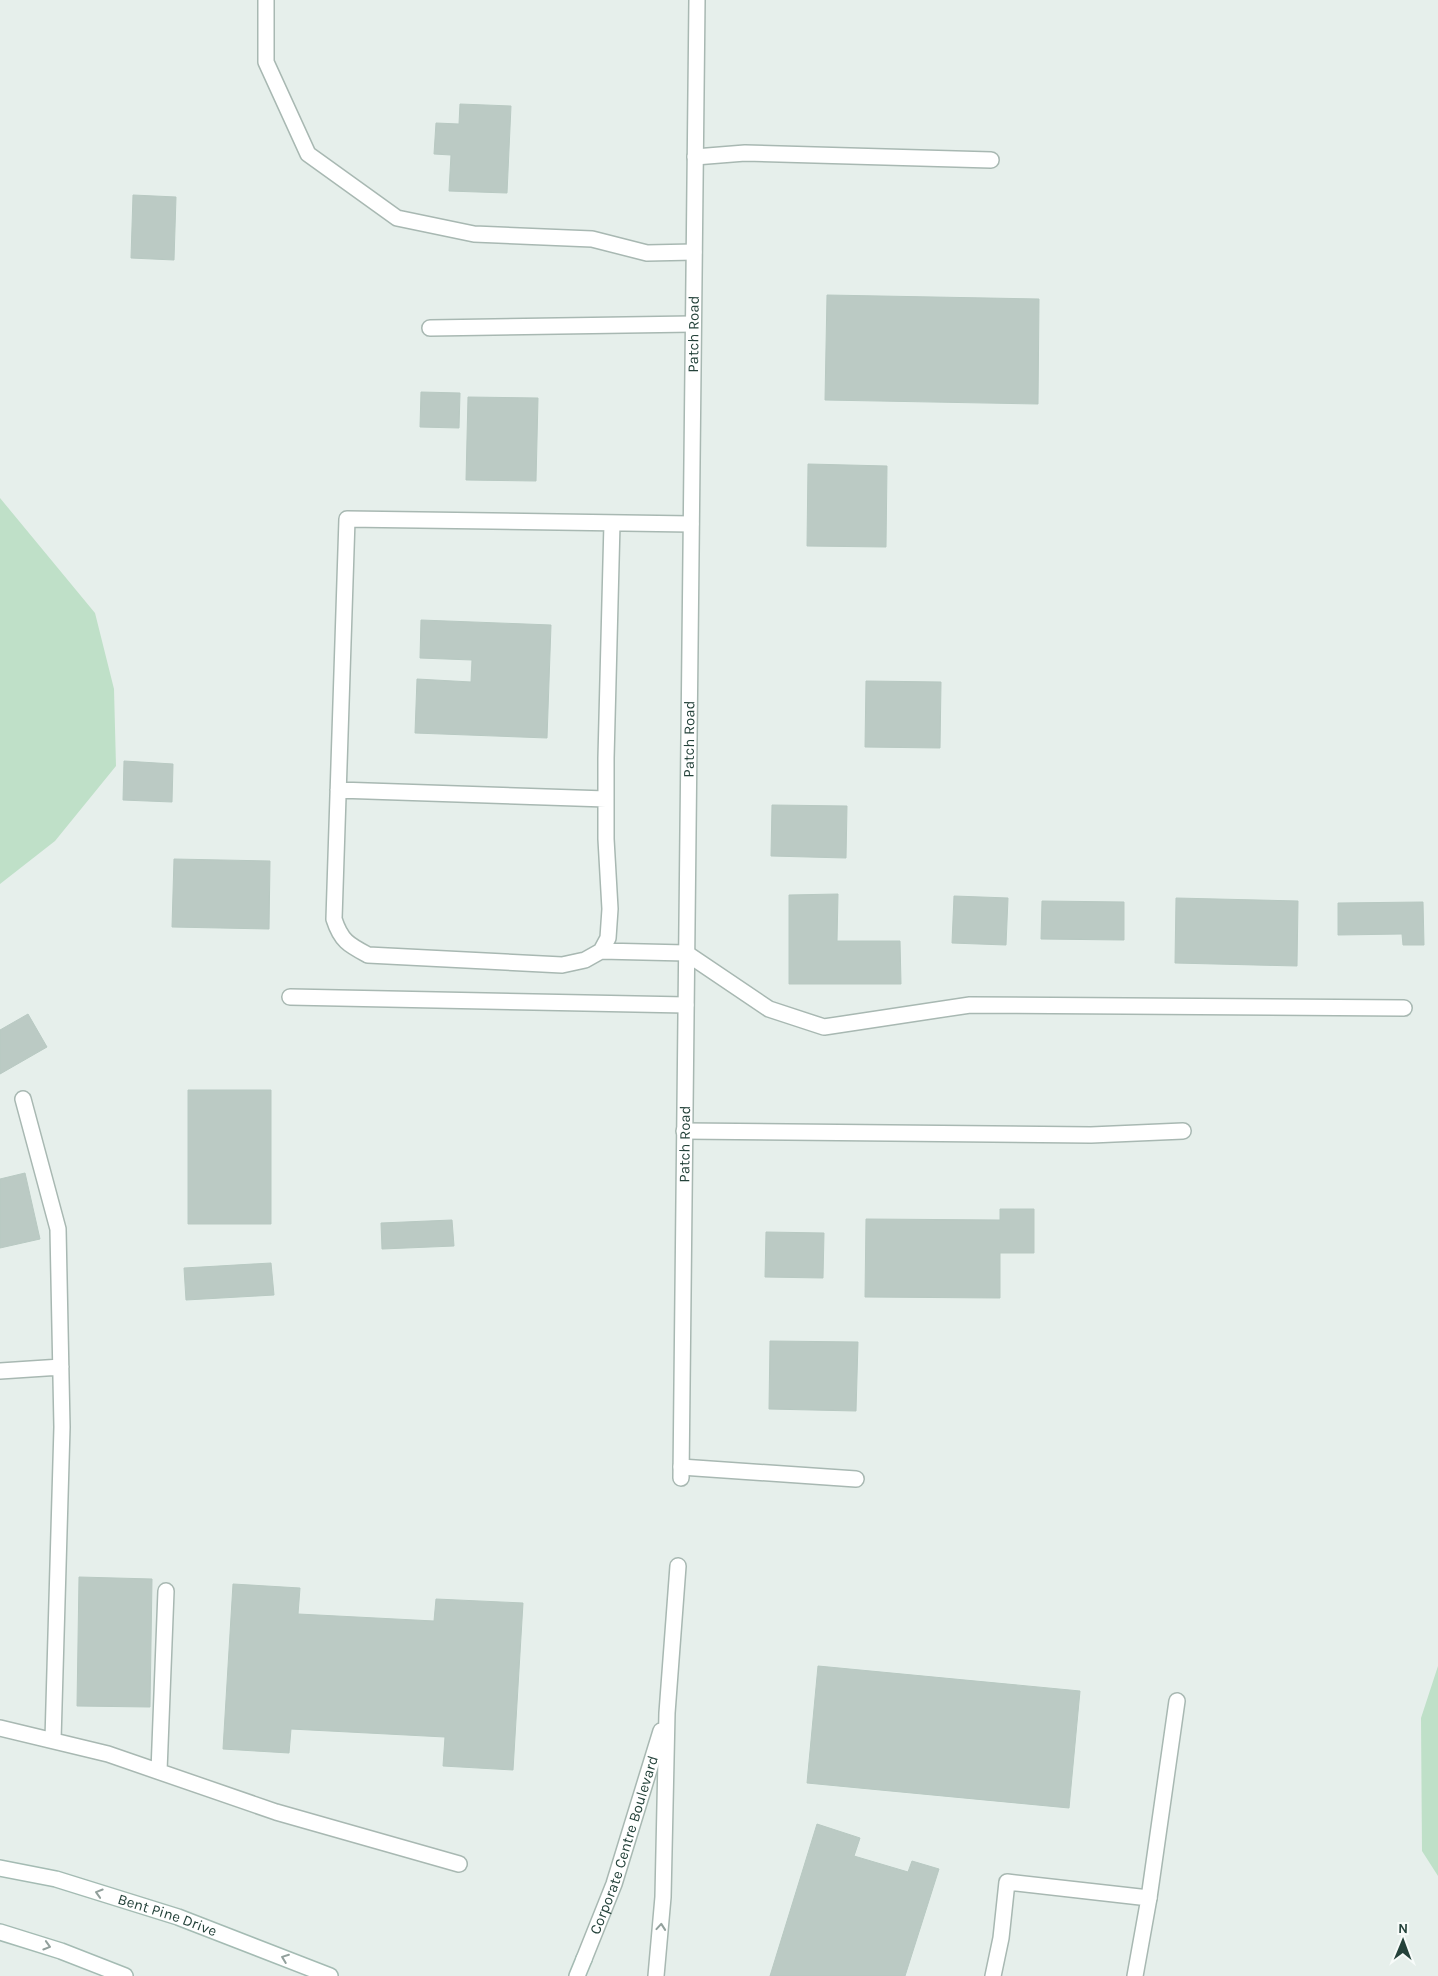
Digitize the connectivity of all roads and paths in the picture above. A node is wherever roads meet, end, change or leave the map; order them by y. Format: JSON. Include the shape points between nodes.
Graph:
{"nodes":[{"id":1,"x":266,"y":0,"type":"edge"},
{"id":2,"x":697,"y":0,"type":"edge"},
{"id":3,"x":695,"y":157,"type":"junction"},
{"id":4,"x":991,"y":160,"type":"dead end"},
{"id":5,"x":694,"y":252,"type":"junction"},
{"id":6,"x":693,"y":324,"type":"junction"},
{"id":7,"x":430,"y":328,"type":"dead end"},
{"id":8,"x":612,"y":523,"type":"junction"},
{"id":9,"x":691,"y":524,"type":"junction"},
{"id":10,"x":338,"y":790,"type":"junction"},
{"id":11,"x":606,"y":799,"type":"junction"},
{"id":12,"x":601,"y":951,"type":"junction"},
{"id":13,"x":686,"y":953,"type":"junction"},
{"id":14,"x":290,"y":997,"type":"dead end"},
{"id":15,"x":686,"y":1005,"type":"junction"},
{"id":16,"x":1404,"y":1008,"type":"dead end"},
{"id":17,"x":23,"y":1098,"type":"dead end"},
{"id":18,"x":684,"y":1131,"type":"junction"},
{"id":19,"x":1183,"y":1131,"type":"dead end"},
{"id":20,"x":61,"y":1367,"type":"junction"},
{"id":21,"x":0,"y":1371,"type":"edge"},
{"id":22,"x":856,"y":1479,"type":"dead end"},
{"id":23,"x":678,"y":1566,"type":"dead end"},
{"id":24,"x":166,"y":1591,"type":"dead end"},
{"id":25,"x":1177,"y":1701,"type":"dead end"},
{"id":26,"x":667,"y":1713,"type":"junction"},
{"id":27,"x":0,"y":1728,"type":"edge"},
{"id":28,"x":52,"y":1740,"type":"junction"},
{"id":29,"x":159,"y":1771,"type":"junction"},
{"id":30,"x":459,"y":1864,"type":"dead end"},
{"id":31,"x":0,"y":1868,"type":"edge"},
{"id":32,"x":1149,"y":1898,"type":"junction"},
{"id":33,"x":0,"y":1932,"type":"edge"},
{"id":34,"x":125,"y":1976,"type":"edge"},
{"id":35,"x":330,"y":1976,"type":"edge"},
{"id":36,"x":577,"y":1976,"type":"edge"},
{"id":37,"x":656,"y":1976,"type":"edge"},
{"id":38,"x":993,"y":1976,"type":"edge"},
{"id":39,"x":1134,"y":1976,"type":"edge"}],
"edges":[{"from":1,"to":5,"type":"street","via":[[266,62],[308,154],[397,218],[474,234],[592,239],[647,253]]},
{"from":2,"to":3,"type":"street","name":"Patch Road"},
{"from":3,"to":4,"type":"street","via":[[745,153]]},
{"from":3,"to":5,"type":"street","name":"Patch Road"},
{"from":5,"to":6,"type":"street","name":"Patch Road"},
{"from":6,"to":7,"type":"street"},
{"from":6,"to":9,"type":"street","name":"Patch Road"},
{"from":8,"to":9,"type":"street"},
{"from":8,"to":10,"type":"street","via":[[347,518]]},
{"from":8,"to":11,"type":"street"},
{"from":9,"to":13,"type":"street","name":"Patch Road"},
{"from":10,"to":11,"type":"street"},
{"from":10,"to":12,"type":"street","via":[[334,919],[339,934],[351,946],[368,955],[562,964],[585,960]]},
{"from":11,"to":12,"type":"street","via":[[610,909],[608,938]]},
{"from":12,"to":13,"type":"street"},
{"from":13,"to":15,"type":"street","name":"Patch Road"},
{"from":13,"to":16,"type":"street","via":[[769,1009],[824,1027],[970,1005]]},
{"from":14,"to":15,"type":"street"},
{"from":15,"to":18,"type":"street","name":"Patch Road"},
{"from":17,"to":20,"type":"street","via":[[58,1229]]},
{"from":18,"to":19,"type":"street","via":[[1091,1135]]},
{"from":18,"to":22,"type":"street","name":"Patch Road","via":[[681,1473]]},
{"from":20,"to":21,"type":"street"},
{"from":20,"to":28,"type":"street"},
{"from":23,"to":26,"type":"street","name":"Corporate Centre Boulevard"},
{"from":24,"to":29,"type":"street"},
{"from":25,"to":32,"type":"street"},
{"from":26,"to":36,"type":"street","name":"Corporate Centre Boulevard","via":[[614,1884]]},
{"from":37,"to":26,"type":"street","name":"Corporate Centre Boulevard","one_way":true,"via":[[664,1897]]},
{"from":27,"to":28,"type":"street"},
{"from":28,"to":29,"type":"street"},
{"from":29,"to":30,"type":"street","via":[[276,1812]]},
{"from":35,"to":31,"type":"street","name":"Bent Pine Drive","one_way":true,"via":[[178,1917],[56,1880]]},
{"from":32,"to":38,"type":"street","via":[[1008,1882]]},
{"from":32,"to":39,"type":"street"},
{"from":33,"to":34,"type":"street","one_way":true}]}
